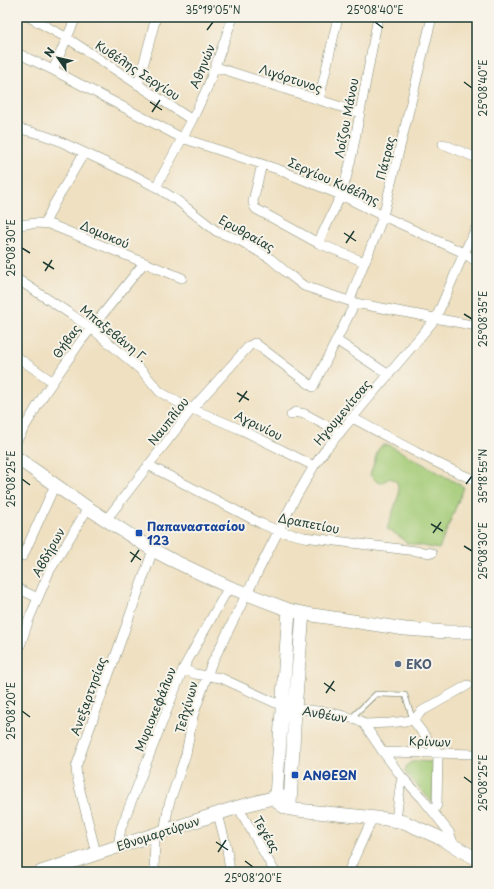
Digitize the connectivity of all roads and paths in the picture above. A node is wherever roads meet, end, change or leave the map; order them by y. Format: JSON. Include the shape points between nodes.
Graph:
{"nodes":[{"id":1,"x":29,"y":17,"type":"edge"},
{"id":2,"x":76,"y":17,"type":"edge"},
{"id":3,"x":156,"y":17,"type":"edge"},
{"id":4,"x":234,"y":17,"type":"edge"},
{"id":5,"x":338,"y":17,"type":"edge"},
{"id":6,"x":378,"y":17,"type":"edge"},
{"id":7,"x":432,"y":17,"type":"edge"},
{"id":8,"x":67,"y":38,"type":"junction"},
{"id":9,"x":17,"y":53,"type":"edge"},
{"id":10,"x":216,"y":67,"type":"junction"},
{"id":11,"x":53,"y":70,"type":"junction"},
{"id":12,"x":138,"y":84,"type":"junction"},
{"id":13,"x":319,"y":100,"type":"junction"},
{"id":14,"x":360,"y":113,"type":"junction"},
{"id":15,"x":192,"y":120,"type":"junction"},
{"id":16,"x":17,"y":128,"type":"edge"},
{"id":17,"x":179,"y":137,"type":"junction"},
{"id":18,"x":443,"y":144,"type":"dead end"},
{"id":19,"x":84,"y":153,"type":"junction"},
{"id":20,"x":477,"y":158,"type":"edge"},
{"id":21,"x":262,"y":164,"type":"junction"},
{"id":22,"x":156,"y":188,"type":"junction"},
{"id":23,"x":341,"y":195,"type":"junction"},
{"id":24,"x":383,"y":216,"type":"junction"},
{"id":25,"x":45,"y":223,"type":"junction"},
{"id":26,"x":17,"y":225,"type":"edge"},
{"id":27,"x":477,"y":226,"type":"edge"},
{"id":28,"x":318,"y":243,"type":"junction"},
{"id":29,"x":464,"y":253,"type":"junction"},
{"id":30,"x":364,"y":262,"type":"junction"},
{"id":31,"x":477,"y":262,"type":"edge"},
{"id":32,"x":144,"y":263,"type":"junction"},
{"id":33,"x":182,"y":278,"type":"dead end"},
{"id":34,"x":17,"y":279,"type":"edge"},
{"id":35,"x":352,"y":302,"type":"junction"},
{"id":36,"x":436,"y":318,"type":"junction"},
{"id":37,"x":477,"y":326,"type":"edge"},
{"id":38,"x":91,"y":328,"type":"junction"},
{"id":39,"x":336,"y":340,"type":"junction"},
{"id":40,"x":255,"y":343,"type":"joint"},
{"id":41,"x":17,"y":358,"type":"edge"},
{"id":42,"x":389,"y":375,"type":"junction"},
{"id":43,"x":53,"y":382,"type":"junction"},
{"id":44,"x":192,"y":409,"type":"junction"},
{"id":45,"x":292,"y":415,"type":"dead end"},
{"id":46,"x":353,"y":418,"type":"junction"},
{"id":47,"x":340,"y":432,"type":"junction"},
{"id":48,"x":17,"y":440,"type":"edge"},
{"id":49,"x":17,"y":458,"type":"edge"},
{"id":50,"x":148,"y":465,"type":"junction"},
{"id":51,"x":314,"y":466,"type":"junction"},
{"id":52,"x":477,"y":481,"type":"edge"},
{"id":53,"x":55,"y":485,"type":"junction"},
{"id":54,"x":88,"y":508,"type":"junction"},
{"id":55,"x":106,"y":520,"type":"junction"},
{"id":56,"x":278,"y":531,"type":"junction"},
{"id":57,"x":153,"y":550,"type":"junction"},
{"id":58,"x":432,"y":553,"type":"dead end"},
{"id":59,"x":23,"y":556,"type":"dead end"},
{"id":60,"x":229,"y":587,"type":"junction"},
{"id":61,"x":17,"y":588,"type":"edge"},
{"id":62,"x":247,"y":594,"type":"junction"},
{"id":63,"x":38,"y":598,"type":"junction"},
{"id":64,"x":289,"y":610,"type":"junction"},
{"id":65,"x":303,"y":613,"type":"junction"},
{"id":66,"x":477,"y":632,"type":"edge"},
{"id":67,"x":17,"y":655,"type":"edge"},
{"id":68,"x":183,"y":669,"type":"junction"},
{"id":69,"x":207,"y":676,"type":"junction"},
{"id":70,"x":468,"y":685,"type":"dead end"},
{"id":71,"x":282,"y":706,"type":"junction"},
{"id":72,"x":295,"y":709,"type":"junction"},
{"id":73,"x":352,"y":718,"type":"junction"},
{"id":74,"x":413,"y":720,"type":"junction"},
{"id":75,"x":364,"y":724,"type":"junction"},
{"id":76,"x":383,"y":752,"type":"junction"},
{"id":77,"x":438,"y":753,"type":"junction"},
{"id":78,"x":477,"y":754,"type":"edge"},
{"id":79,"x":402,"y":777,"type":"junction"},
{"id":80,"x":277,"y":799,"type":"junction"},
{"id":81,"x":290,"y":802,"type":"junction"},
{"id":82,"x":238,"y":807,"type":"junction"},
{"id":83,"x":433,"y":811,"type":"junction"},
{"id":84,"x":218,"y":814,"type":"junction"},
{"id":85,"x":373,"y":817,"type":"junction"},
{"id":86,"x":396,"y":820,"type":"junction"},
{"id":87,"x":160,"y":833,"type":"junction"},
{"id":88,"x":452,"y":844,"type":"junction"},
{"id":89,"x":118,"y":846,"type":"junction"},
{"id":90,"x":96,"y":853,"type":"junction"},
{"id":91,"x":477,"y":859,"type":"edge"},
{"id":92,"x":41,"y":872,"type":"edge"},
{"id":93,"x":154,"y":872,"type":"edge"},
{"id":94,"x":230,"y":872,"type":"edge"},
{"id":95,"x":275,"y":872,"type":"edge"},
{"id":96,"x":348,"y":872,"type":"edge"}],
"edges":[{"from":1,"to":8,"type":"street","name":"Κυβέλης Σεργίου"},
{"from":2,"to":8,"type":"street"},
{"from":3,"to":12,"type":"street"},
{"from":4,"to":10,"type":"street","name":"Αθηνών"},
{"from":5,"to":13,"type":"street"},
{"from":6,"to":14,"type":"street","name":"Λοίζου Μάνου"},
{"from":7,"to":24,"type":"street","name":"Πάτρας"},
{"from":8,"to":11,"type":"street"},
{"from":8,"to":12,"type":"street","name":"Κυβέλης Σεργίου"},
{"from":9,"to":11,"type":"street","name":"Σεργίου Κυβέλης"},
{"from":10,"to":13,"type":"street","name":"Λιγόρτυνος"},
{"from":10,"to":15,"type":"street","name":"Αθηνών"},
{"from":11,"to":17,"type":"street","name":"Σεργίου Κυβέλης"},
{"from":12,"to":15,"type":"street","name":"Κυβέλης Σεργίου"},
{"from":13,"to":14,"type":"street","name":"Λιγόρτυνος"},
{"from":14,"to":23,"type":"street","name":"Λοίζου Μάνου"},
{"from":15,"to":17,"type":"street","name":"Αθηνών"},
{"from":16,"to":19,"type":"street","name":"Ερυθραίας","via":[[43,135]]},
{"from":17,"to":21,"type":"street","name":"Σεργίου Κυβέλης"},
{"from":17,"to":22,"type":"street","name":"Αθηνών"},
{"from":18,"to":20,"type":"street"},
{"from":19,"to":22,"type":"street","name":"Ερυθραίας"},
{"from":19,"to":25,"type":"street"},
{"from":21,"to":23,"type":"street","name":"Σεργίου Κυβέλης"},
{"from":21,"to":28,"type":"street","via":[[253,201],[256,209]]},
{"from":22,"to":35,"type":"street","name":"Ερυθραίας","via":[[178,201],[216,231],[239,240],[271,259],[304,286]]},
{"from":23,"to":24,"type":"street","name":"Σεργίου Κυβέλης"},
{"from":23,"to":28,"type":"street","name":"Λοίζου Μάνου"},
{"from":24,"to":29,"type":"street","name":"Σεργίου Κυβέλης"},
{"from":24,"to":30,"type":"street","name":"Πάτρας"},
{"from":25,"to":26,"type":"street","name":"Δομοκού"},
{"from":25,"to":32,"type":"street","name":"Δομοκού"},
{"from":27,"to":29,"type":"street","name":"Ηγουμενίτσας"},
{"from":28,"to":30,"type":"street"},
{"from":29,"to":31,"type":"street","name":"Σεργίου Κυβέλης"},
{"from":29,"to":36,"type":"street","name":"Ηγουμενίτσας"},
{"from":30,"to":35,"type":"street","name":"Πάτρας"},
{"from":32,"to":33,"type":"street","name":"Δομοκού"},
{"from":32,"to":38,"type":"street","name":"Θήβας"},
{"from":34,"to":38,"type":"street","name":"Μπαξεβάνη Γ."},
{"from":35,"to":36,"type":"street","name":"Ερυθραίας"},
{"from":35,"to":39,"type":"street","name":"Πάτρας"},
{"from":36,"to":37,"type":"street","name":"Ερυθραίας"},
{"from":36,"to":42,"type":"street","name":"Ηγουμενίτσας"},
{"from":38,"to":43,"type":"street","name":"Θήβας"},
{"from":38,"to":44,"type":"street","name":"Μπαξεβάνη Γ.","via":[[142,371],[160,392]]},
{"from":39,"to":40,"type":"street","name":"Πάτρας","via":[[312,387]]},
{"from":39,"to":42,"type":"street"},
{"from":40,"to":44,"type":"street","name":"Ναυπλίου","via":[[249,346]]},
{"from":41,"to":43,"type":"street"},
{"from":42,"to":46,"type":"street","name":"Ηγουμενίτσας"},
{"from":43,"to":48,"type":"street","name":"Θήβας"},
{"from":44,"to":50,"type":"street","name":"Ναυπλίου"},
{"from":44,"to":51,"type":"street","name":"Αγρινίου","via":[[242,430]]},
{"from":45,"to":47,"type":"street","via":[[295,412],[305,414]]},
{"from":46,"to":47,"type":"street","name":"Ηγουμενίτσας"},
{"from":46,"to":52,"type":"street"},
{"from":47,"to":51,"type":"street","name":"Ηγουμενίτσας"},
{"from":49,"to":53,"type":"street"},
{"from":50,"to":55,"type":"street","name":"Ναυπλίου"},
{"from":50,"to":56,"type":"street","name":"Δραπετίου"},
{"from":51,"to":56,"type":"street","name":"Ηγουμενίτσας"},
{"from":53,"to":54,"type":"street"},
{"from":53,"to":59,"type":"street"},
{"from":54,"to":55,"type":"street"},
{"from":54,"to":63,"type":"street","name":"Αβδήρων","via":[[49,572]]},
{"from":55,"to":57,"type":"street"},
{"from":56,"to":58,"type":"street","name":"Δραπετίου"},
{"from":56,"to":62,"type":"street","name":"Ηγουμενίτσας"},
{"from":57,"to":60,"type":"street"},
{"from":57,"to":90,"type":"street","name":"Ανεξαρτησίας","via":[[76,767]]},
{"from":60,"to":62,"type":"street"},
{"from":60,"to":68,"type":"street","name":"Μυριοκεφάλων"},
{"from":61,"to":63,"type":"street"},
{"from":62,"to":64,"type":"street"},
{"from":62,"to":69,"type":"street","name":"Τελχίνων"},
{"from":63,"to":67,"type":"street","name":"Αβδήρων"},
{"from":64,"to":65,"type":"street"},
{"from":64,"to":71,"type":"street"},
{"from":65,"to":66,"type":"street","via":[[382,626]]},
{"from":65,"to":72,"type":"street"},
{"from":68,"to":69,"type":"street","name":"Ανθέων"},
{"from":68,"to":89,"type":"street","name":"Μυριοκεφάλων","via":[[121,828]]},
{"from":69,"to":71,"type":"street","name":"Ανθέων","via":[[227,681]]},
{"from":69,"to":87,"type":"street","name":"Τελχίνων","via":[[193,716],[185,758]]},
{"from":70,"to":74,"type":"street","via":[[422,711]]},
{"from":71,"to":72,"type":"street","name":"Ανθέων"},
{"from":71,"to":80,"type":"street"},
{"from":72,"to":73,"type":"street","name":"Ανθέων","via":[[329,712]]},
{"from":72,"to":81,"type":"street"},
{"from":73,"to":74,"type":"lane","via":[[376,694],[405,695]]},
{"from":73,"to":75,"type":"street","name":"Ανθέων"},
{"from":74,"to":75,"type":"street","via":[[390,724]]},
{"from":74,"to":77,"type":"street"},
{"from":75,"to":76,"type":"street","name":"Ανθέων"},
{"from":76,"to":77,"type":"street","name":"Κρίνων"},
{"from":76,"to":79,"type":"street","name":"Ανθέων"},
{"from":77,"to":78,"type":"street","name":"Κρίνων"},
{"from":77,"to":83,"type":"street","via":[[437,805]]},
{"from":79,"to":83,"type":"street","name":"Ανθέων"},
{"from":79,"to":86,"type":"street"},
{"from":80,"to":81,"type":"street","name":"Εθνομαρτύρων"},
{"from":80,"to":82,"type":"street","name":"Εθνομαρτύρων"},
{"from":81,"to":85,"type":"street","via":[[301,811]]},
{"from":82,"to":84,"type":"street","name":"Εθνομαρτύρων"},
{"from":82,"to":95,"type":"street","name":"Τεγέας"},
{"from":83,"to":88,"type":"street","name":"Ανθέων","via":[[450,832]]},
{"from":84,"to":87,"type":"street","name":"Εθνομαρτύρων"},
{"from":84,"to":94,"type":"street"},
{"from":85,"to":86,"type":"street"},
{"from":85,"to":96,"type":"street"},
{"from":86,"to":88,"type":"street"},
{"from":87,"to":89,"type":"street","name":"Εθνομαρτύρων"},
{"from":87,"to":93,"type":"street","name":"Τελχίνων"},
{"from":88,"to":91,"type":"street"},
{"from":89,"to":90,"type":"street","name":"Εθνομαρτύρων"},
{"from":90,"to":92,"type":"street","name":"Εθνομαρτύρων"}]}
